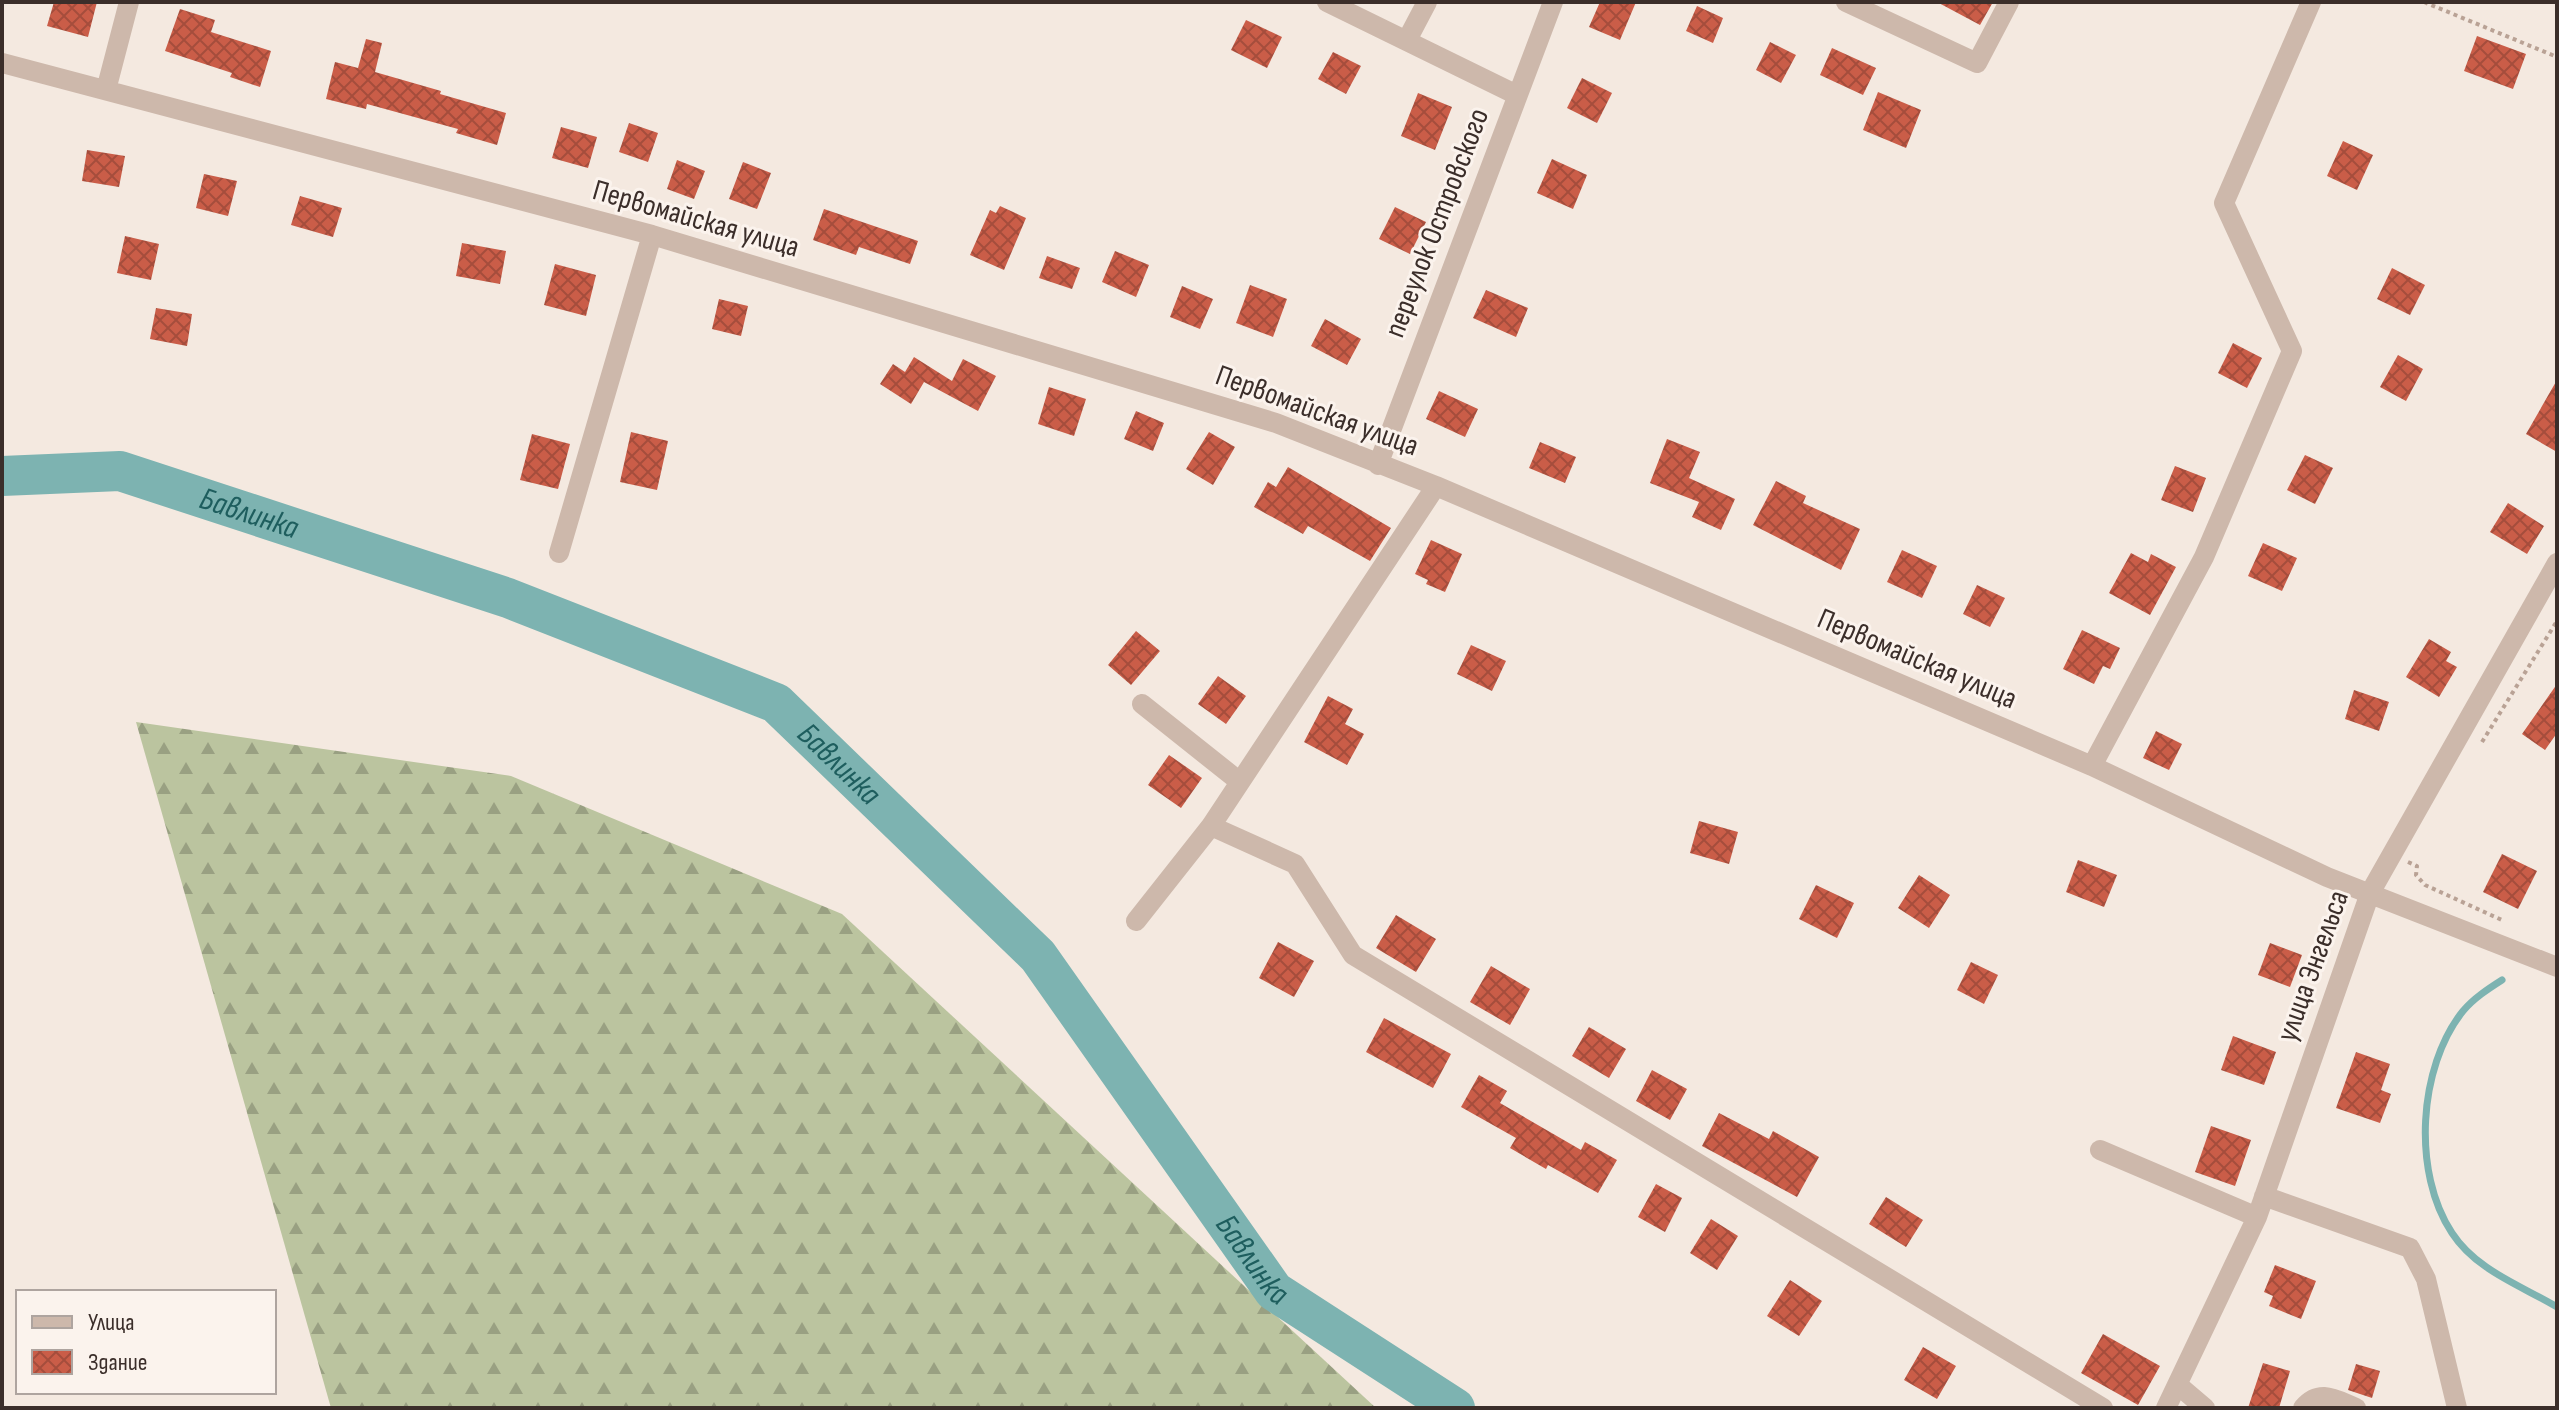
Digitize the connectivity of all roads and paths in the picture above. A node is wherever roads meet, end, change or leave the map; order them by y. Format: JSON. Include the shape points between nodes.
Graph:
{"nodes":[{"id":1,"x":129,"y":2,"type":"edge"},
{"id":2,"x":1327,"y":2,"type":"edge"},
{"id":3,"x":1427,"y":2,"type":"edge"},
{"id":4,"x":1553,"y":2,"type":"edge"},
{"id":5,"x":1846,"y":2,"type":"edge"},
{"id":6,"x":2009,"y":2,"type":"edge"},
{"id":7,"x":2311,"y":2,"type":"edge"},
{"id":8,"x":2424,"y":2,"type":"edge"},
{"id":9,"x":1407,"y":40,"type":"junction"},
{"id":10,"x":2557,"y":57,"type":"edge"},
{"id":11,"x":2,"y":63,"type":"edge"},
{"id":12,"x":106,"y":90,"type":"junction"},
{"id":13,"x":1517,"y":95,"type":"junction"},
{"id":14,"x":652,"y":235,"type":"junction"},
{"id":15,"x":1378,"y":465,"type":"junction"},
{"id":16,"x":1436,"y":486,"type":"junction"},
{"id":17,"x":559,"y":553,"type":"dead end"},
{"id":18,"x":2557,"y":563,"type":"edge"},
{"id":19,"x":2557,"y":621,"type":"edge"},
{"id":20,"x":1142,"y":704,"type":"dead end"},
{"id":21,"x":2483,"y":741,"type":"dead end"},
{"id":22,"x":2092,"y":766,"type":"junction"},
{"id":23,"x":1240,"y":782,"type":"junction"},
{"id":24,"x":1211,"y":826,"type":"junction"},
{"id":25,"x":2408,"y":862,"type":"dead end"},
{"id":26,"x":2370,"y":893,"type":"junction"},
{"id":27,"x":1136,"y":921,"type":"dead end"},
{"id":28,"x":2510,"y":924,"type":"dead end"},
{"id":29,"x":2557,"y":967,"type":"edge"},
{"id":30,"x":2100,"y":1150,"type":"dead end"},
{"id":31,"x":2264,"y":1196,"type":"junction"},
{"id":32,"x":2257,"y":1217,"type":"junction"},
{"id":33,"x":2178,"y":1385,"type":"junction"},
{"id":34,"x":2103,"y":1408,"type":"edge"},
{"id":35,"x":2166,"y":1408,"type":"edge"},
{"id":36,"x":2205,"y":1408,"type":"edge"},
{"id":37,"x":2303,"y":1408,"type":"edge"},
{"id":38,"x":2356,"y":1408,"type":"edge"},
{"id":39,"x":2457,"y":1408,"type":"edge"}],
"edges":[{"from":1,"to":12,"type":"street"},
{"from":2,"to":9,"type":"street"},
{"from":3,"to":9,"type":"street"},
{"from":4,"to":13,"type":"street","name":"переулок Островского"},
{"from":5,"to":6,"type":"street","via":[[1977,63]]},
{"from":7,"to":22,"type":"street","via":[[2224,203],[2292,351],[2204,557]]},
{"from":8,"to":10,"type":"path"},
{"from":9,"to":13,"type":"street"},
{"from":11,"to":12,"type":"street","name":"Первомайская улица"},
{"from":12,"to":14,"type":"street","name":"Первомайская улица"},
{"from":13,"to":15,"type":"street","name":"переулок Островского"},
{"from":14,"to":15,"type":"street","name":"Первомайская улица","via":[[1276,423]]},
{"from":14,"to":17,"type":"street"},
{"from":15,"to":16,"type":"street","name":"Первомайская улица"},
{"from":16,"to":22,"type":"street","name":"Первомайская улица"},
{"from":16,"to":23,"type":"street"},
{"from":18,"to":26,"type":"street","name":"улица Энгельса"},
{"from":19,"to":21,"type":"path"},
{"from":20,"to":23,"type":"street"},
{"from":22,"to":26,"type":"street","name":"Первомайская улица"},
{"from":23,"to":24,"type":"street"},
{"from":24,"to":27,"type":"street"},
{"from":24,"to":34,"type":"street","via":[[1295,864],[1353,955]]},
{"from":25,"to":28,"type":"path","via":[[2417,866],[2416,875],[2425,885]]},
{"from":26,"to":29,"type":"street","name":"Первомайская улица"},
{"from":26,"to":31,"type":"street","name":"улица Энгельса"},
{"from":30,"to":32,"type":"street"},
{"from":31,"to":32,"type":"street","name":"улица Энгельса"},
{"from":31,"to":39,"type":"street","via":[[2410,1248],[2426,1279]]},
{"from":32,"to":33,"type":"street","name":"улица Энгельса"},
{"from":33,"to":35,"type":"street","name":"улица Энгельса"},
{"from":33,"to":36,"type":"street"},
{"from":37,"to":38,"type":"street","via":[[2311,1398],[2326,1396]]}]}
